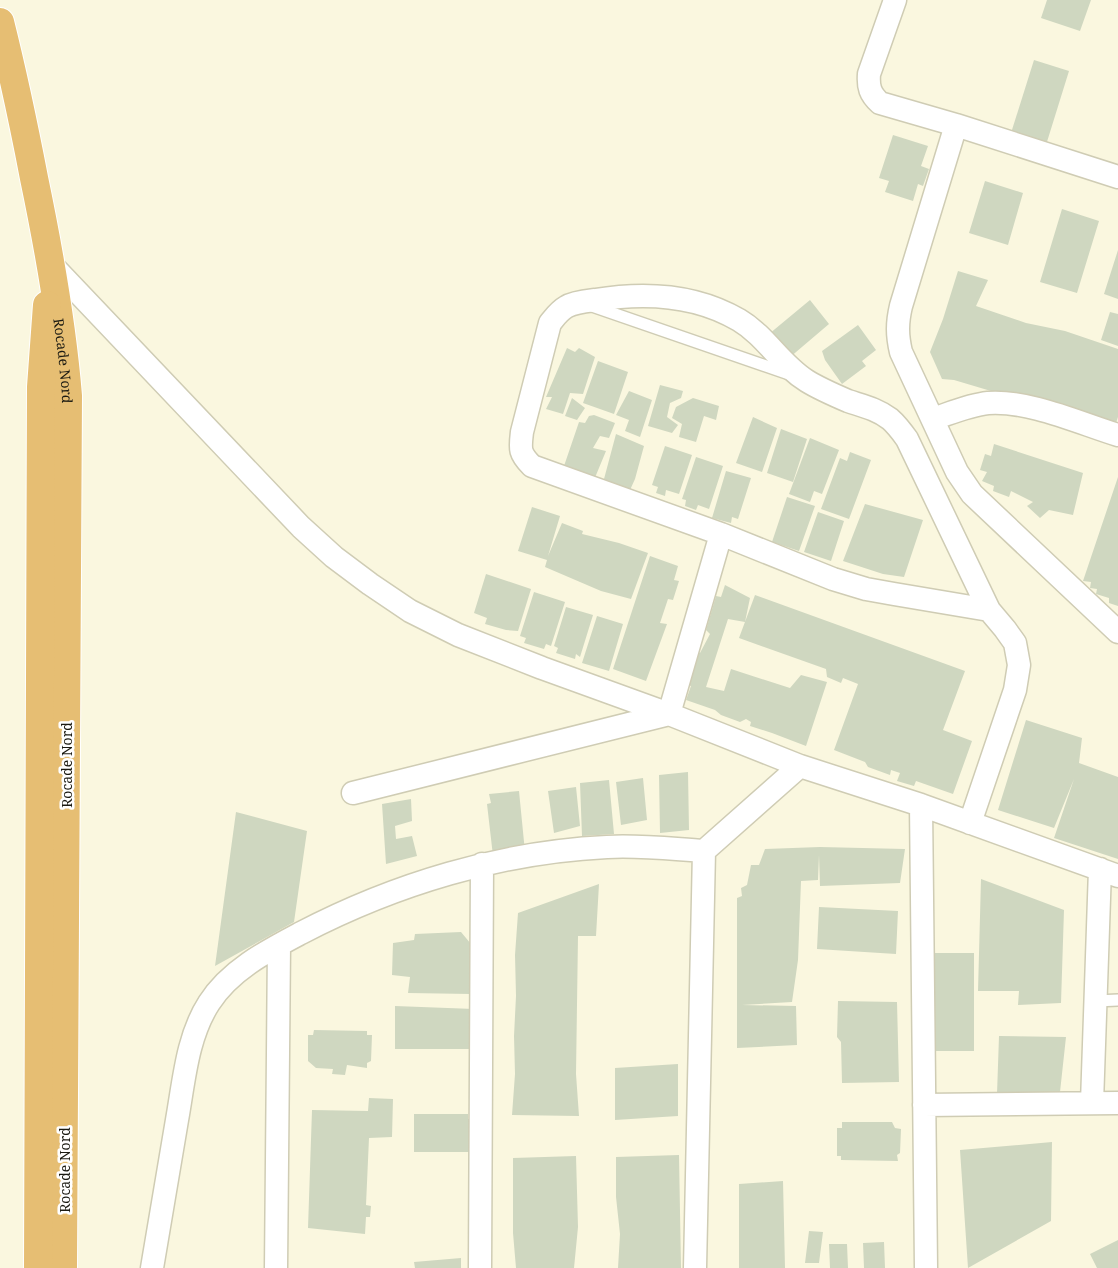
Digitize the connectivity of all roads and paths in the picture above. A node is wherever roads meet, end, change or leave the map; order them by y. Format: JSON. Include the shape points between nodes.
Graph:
{"nodes":[{"id":1,"x":895,"y":0,"type":"edge"},
{"id":2,"x":0,"y":22,"type":"edge"},
{"id":3,"x":956,"y":125,"type":"junction"},
{"id":4,"x":1118,"y":177,"type":"edge"},
{"id":5,"x":51,"y":264,"type":"junction"},
{"id":6,"x":580,"y":302,"type":"junction"},
{"id":7,"x":805,"y":379,"type":"junction"},
{"id":8,"x":933,"y":419,"type":"junction"},
{"id":9,"x":1118,"y":435,"type":"edge"},
{"id":10,"x":721,"y":534,"type":"junction"},
{"id":11,"x":989,"y":610,"type":"junction"},
{"id":12,"x":1118,"y":632,"type":"edge"},
{"id":13,"x":670,"y":714,"type":"junction"},
{"id":14,"x":800,"y":766,"type":"junction"},
{"id":15,"x":353,"y":793,"type":"dead end"},
{"id":16,"x":921,"y":805,"type":"junction"},
{"id":17,"x":970,"y":823,"type":"junction"},
{"id":18,"x":704,"y":851,"type":"junction"},
{"id":19,"x":482,"y":864,"type":"junction"},
{"id":20,"x":1109,"y":873,"type":"edge"},
{"id":21,"x":279,"y":945,"type":"junction"},
{"id":22,"x":1107,"y":1001,"type":"edge"},
{"id":23,"x":1092,"y":1103,"type":"junction"},
{"id":24,"x":1118,"y":1103,"type":"edge"},
{"id":25,"x":924,"y":1105,"type":"junction"},
{"id":26,"x":38,"y":1268,"type":"edge"},
{"id":27,"x":63,"y":1268,"type":"edge"},
{"id":28,"x":152,"y":1268,"type":"edge"},
{"id":29,"x":276,"y":1268,"type":"edge"},
{"id":30,"x":480,"y":1268,"type":"edge"},
{"id":31,"x":695,"y":1268,"type":"edge"},
{"id":32,"x":926,"y":1268,"type":"edge"}],
"edges":[{"from":1,"to":3,"type":"street","via":[[870,74],[868,85],[872,96],[880,103]]},
{"from":2,"to":5,"type":"highway","name":"Rocade Nord"},
{"from":3,"to":4,"type":"street"},
{"from":3,"to":8,"type":"street","via":[[897,320],[901,352]]},
{"from":5,"to":13,"type":"street","via":[[301,528],[370,584],[410,611],[458,635]]},
{"from":5,"to":26,"type":"highway","name":"Rocade Nord","via":[[41,387]]},
{"from":5,"to":27,"type":"highway","name":"Rocade Nord","via":[[64,352],[69,440]]},
{"from":6,"to":7,"type":"lane"},
{"from":6,"to":7,"type":"street","via":[[621,295],[651,296],[682,298],[712,307],[740,321]]},
{"from":6,"to":10,"type":"street","via":[[558,313],[550,323],[522,432],[522,456],[542,470]]},
{"from":7,"to":11,"type":"street","via":[[827,392],[877,411],[899,428]]},
{"from":8,"to":9,"type":"street","via":[[968,407],[1006,403]]},
{"from":8,"to":12,"type":"street","via":[[957,472],[972,494]]},
{"from":10,"to":11,"type":"street","via":[[866,589]]},
{"from":10,"to":13,"type":"street"},
{"from":11,"to":17,"type":"street","via":[[1015,643],[1019,665],[1015,690]]},
{"from":13,"to":14,"type":"street"},
{"from":13,"to":15,"type":"street"},
{"from":14,"to":16,"type":"street"},
{"from":14,"to":18,"type":"street"},
{"from":16,"to":17,"type":"street"},
{"from":16,"to":25,"type":"street"},
{"from":17,"to":20,"type":"street"},
{"from":18,"to":19,"type":"street","via":[[608,847],[544,853]]},
{"from":18,"to":31,"type":"street"},
{"from":19,"to":21,"type":"street","via":[[398,890],[342,913]]},
{"from":19,"to":30,"type":"street"},
{"from":20,"to":22,"type":"street"},
{"from":21,"to":28,"type":"street","via":[[241,968],[223,984],[197,1025]]},
{"from":21,"to":29,"type":"street"},
{"from":22,"to":23,"type":"street"},
{"from":23,"to":24,"type":"street"},
{"from":23,"to":25,"type":"street"},
{"from":25,"to":32,"type":"street"}]}
